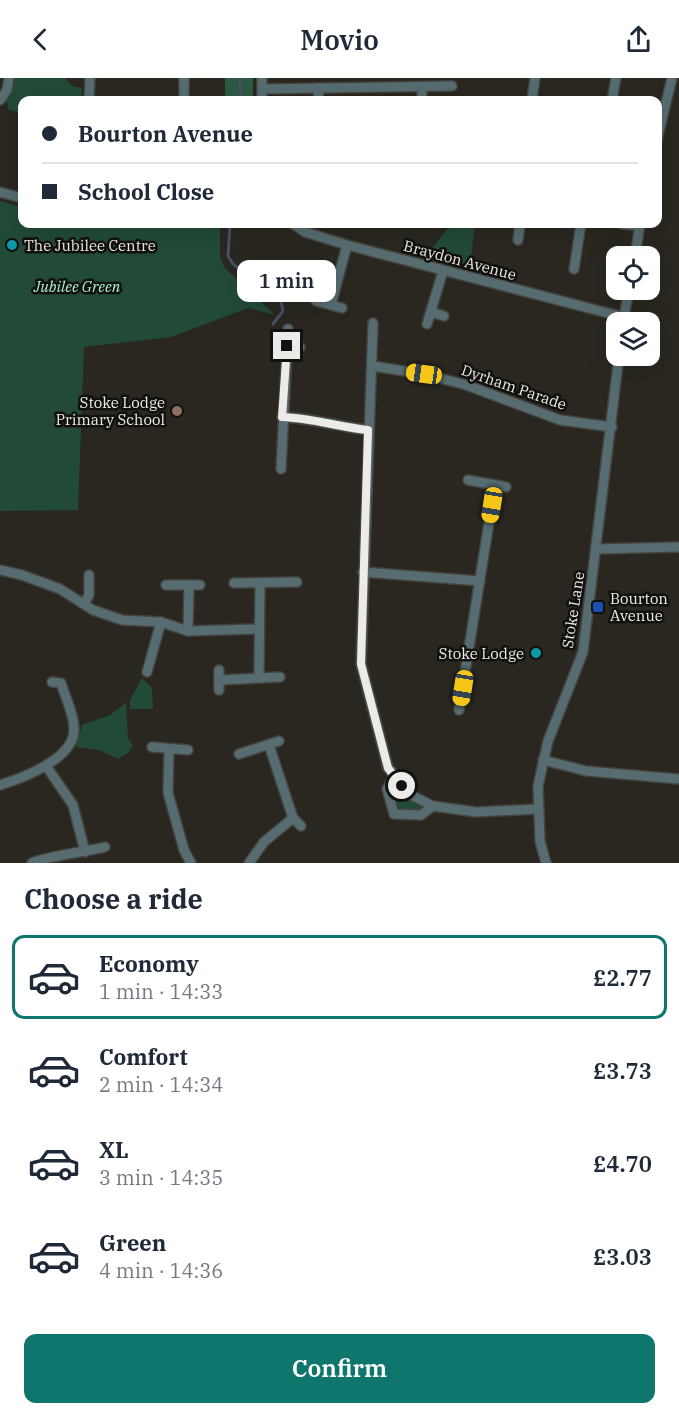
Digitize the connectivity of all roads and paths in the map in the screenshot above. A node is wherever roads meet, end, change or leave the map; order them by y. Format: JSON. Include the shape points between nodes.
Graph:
{"nodes":[{"id":1,"x":9,"y":78,"type":"edge"},
{"id":2,"x":90,"y":78,"type":"edge"},
{"id":3,"x":184,"y":78,"type":"edge"},
{"id":4,"x":261,"y":78,"type":"edge"},
{"id":5,"x":535,"y":78,"type":"edge"},
{"id":6,"x":672,"y":78,"type":"edge"},
{"id":7,"x":616,"y":80,"type":"edge"},
{"id":8,"x":452,"y":86,"type":"dead end"},
{"id":9,"x":422,"y":87,"type":"junction"},
{"id":10,"x":319,"y":88,"type":"junction"},
{"id":11,"x":262,"y":89,"type":"junction"},
{"id":12,"x":89,"y":96,"type":"edge"},
{"id":13,"x":184,"y":96,"type":"edge"},
{"id":14,"x":262,"y":96,"type":"edge"},
{"id":15,"x":318,"y":96,"type":"edge"},
{"id":16,"x":422,"y":96,"type":"edge"},
{"id":17,"x":533,"y":96,"type":"edge"},
{"id":18,"x":613,"y":96,"type":"edge"},
{"id":19,"x":0,"y":100,"type":"edge"},
{"id":20,"x":662,"y":120,"type":"edge"},
{"id":21,"x":0,"y":192,"type":"edge"},
{"id":22,"x":18,"y":197,"type":"edge"},
{"id":23,"x":299,"y":228,"type":"edge"},
{"id":24,"x":520,"y":228,"type":"edge"},
{"id":25,"x":580,"y":228,"type":"edge"},
{"id":26,"x":640,"y":228,"type":"edge"},
{"id":27,"x":518,"y":240,"type":"dead end"},
{"id":28,"x":347,"y":245,"type":"junction"},
{"id":29,"x":637,"y":246,"type":"edge"},
{"id":30,"x":574,"y":269,"type":"dead end"},
{"id":31,"x":443,"y":272,"type":"junction"},
{"id":32,"x":316,"y":301,"type":"dead end"},
{"id":33,"x":331,"y":305,"type":"junction"},
{"id":34,"x":342,"y":308,"type":"dead end"},
{"id":35,"x":431,"y":312,"type":"junction"},
{"id":36,"x":606,"y":315,"type":"edge"},
{"id":37,"x":444,"y":316,"type":"dead end"},
{"id":38,"x":373,"y":323,"type":"dead end"},
{"id":39,"x":427,"y":324,"type":"dead end"},
{"id":40,"x":288,"y":329,"type":"dead end"},
{"id":41,"x":287,"y":346,"type":"junction"},
{"id":42,"x":300,"y":347,"type":"dead end"},
{"id":43,"x":372,"y":366,"type":"junction"},
{"id":44,"x":618,"y":366,"type":"edge"},
{"id":45,"x":282,"y":417,"type":"junction"},
{"id":46,"x":612,"y":427,"type":"junction"},
{"id":47,"x":368,"y":430,"type":"junction"},
{"id":48,"x":281,"y":469,"type":"dead end"},
{"id":49,"x":468,"y":480,"type":"dead end"},
{"id":50,"x":495,"y":485,"type":"junction"},
{"id":51,"x":506,"y":487,"type":"dead end"},
{"id":52,"x":679,"y":547,"type":"edge"},
{"id":53,"x":597,"y":549,"type":"junction"},
{"id":54,"x":0,"y":570,"type":"edge"},
{"id":55,"x":363,"y":572,"type":"junction"},
{"id":56,"x":89,"y":575,"type":"dead end"},
{"id":57,"x":480,"y":581,"type":"junction"},
{"id":58,"x":297,"y":582,"type":"dead end"},
{"id":59,"x":234,"y":583,"type":"dead end"},
{"id":60,"x":260,"y":583,"type":"junction"},
{"id":61,"x":166,"y":585,"type":"dead end"},
{"id":62,"x":189,"y":585,"type":"junction"},
{"id":63,"x":200,"y":585,"type":"dead end"},
{"id":64,"x":84,"y":604,"type":"junction"},
{"id":65,"x":161,"y":622,"type":"junction"},
{"id":66,"x":259,"y":629,"type":"junction"},
{"id":67,"x":188,"y":631,"type":"junction"},
{"id":68,"x":151,"y":660,"type":"junction"},
{"id":69,"x":162,"y":663,"type":"dead end"},
{"id":70,"x":147,"y":672,"type":"dead end"},
{"id":71,"x":280,"y":676,"type":"dead end"},
{"id":72,"x":259,"y":678,"type":"junction"},
{"id":73,"x":219,"y":680,"type":"dead end"},
{"id":74,"x":59,"y":681,"type":"dead end"},
{"id":75,"x":459,"y":710,"type":"dead end"},
{"id":76,"x":279,"y":741,"type":"dead end"},
{"id":77,"x":269,"y":745,"type":"junction"},
{"id":78,"x":153,"y":747,"type":"dead end"},
{"id":79,"x":169,"y":749,"type":"junction"},
{"id":80,"x":188,"y":750,"type":"dead end"},
{"id":81,"x":239,"y":754,"type":"dead end"},
{"id":82,"x":543,"y":760,"type":"junction"},
{"id":83,"x":46,"y":766,"type":"junction"},
{"id":84,"x":394,"y":776,"type":"junction"},
{"id":85,"x":679,"y":779,"type":"edge"},
{"id":86,"x":0,"y":785,"type":"edge"},
{"id":87,"x":433,"y":806,"type":"junction"},
{"id":88,"x":537,"y":808,"type":"junction"},
{"id":89,"x":293,"y":818,"type":"junction"},
{"id":90,"x":301,"y":826,"type":"dead end"},
{"id":91,"x":105,"y":847,"type":"dead end"},
{"id":92,"x":85,"y":852,"type":"junction"},
{"id":93,"x":252,"y":862,"type":"edge"},
{"id":94,"x":32,"y":863,"type":"edge"},
{"id":95,"x":191,"y":863,"type":"edge"},
{"id":96,"x":546,"y":863,"type":"edge"}],
"edges":[{"from":1,"to":19,"type":"street"},
{"from":2,"to":12,"type":"street"},
{"from":3,"to":13,"type":"street"},
{"from":4,"to":11,"type":"street"},
{"from":5,"to":17,"type":"street"},
{"from":6,"to":20,"type":"street"},
{"from":7,"to":18,"type":"street"},
{"from":8,"to":9,"type":"street"},
{"from":9,"to":10,"type":"street"},
{"from":9,"to":16,"type":"street"},
{"from":10,"to":11,"type":"street"},
{"from":10,"to":15,"type":"street"},
{"from":11,"to":14,"type":"street"},
{"from":21,"to":22,"type":"street"},
{"from":23,"to":28,"type":"street","name":"Braydon Avenue"},
{"from":24,"to":27,"type":"street"},
{"from":25,"to":30,"type":"street"},
{"from":26,"to":29,"type":"street"},
{"from":28,"to":31,"type":"street","name":"Braydon Avenue"},
{"from":28,"to":33,"type":"street"},
{"from":31,"to":35,"type":"street"},
{"from":31,"to":36,"type":"street","name":"Braydon Avenue"},
{"from":32,"to":33,"type":"street"},
{"from":33,"to":34,"type":"street"},
{"from":35,"to":37,"type":"street"},
{"from":35,"to":39,"type":"street"},
{"from":38,"to":43,"type":"street"},
{"from":40,"to":41,"type":"street"},
{"from":41,"to":42,"type":"street"},
{"from":41,"to":45,"type":"street"},
{"from":43,"to":46,"type":"street","name":"Dyrham Parade","via":[[466,385],[560,420]]},
{"from":43,"to":47,"type":"street"},
{"from":44,"to":46,"type":"street","name":"Stoke Lane"},
{"from":45,"to":47,"type":"street"},
{"from":45,"to":48,"type":"street","via":[[276,457]]},
{"from":46,"to":53,"type":"street","name":"Stoke Lane"},
{"from":47,"to":55,"type":"street"},
{"from":49,"to":50,"type":"street"},
{"from":50,"to":51,"type":"street"},
{"from":50,"to":57,"type":"street"},
{"from":52,"to":53,"type":"street"},
{"from":53,"to":82,"type":"street","name":"Stoke Lane","via":[[583,652]]},
{"from":54,"to":64,"type":"street","via":[[49,585]]},
{"from":55,"to":57,"type":"street"},
{"from":55,"to":84,"type":"street","via":[[361,664],[388,768]]},
{"from":56,"to":64,"type":"street","via":[[94,589]]},
{"from":57,"to":75,"type":"street"},
{"from":58,"to":60,"type":"street"},
{"from":59,"to":60,"type":"street"},
{"from":60,"to":66,"type":"street"},
{"from":61,"to":62,"type":"street"},
{"from":62,"to":63,"type":"street"},
{"from":62,"to":67,"type":"street"},
{"from":64,"to":65,"type":"street","via":[[107,616]]},
{"from":65,"to":67,"type":"street"},
{"from":65,"to":68,"type":"street"},
{"from":66,"to":67,"type":"street"},
{"from":66,"to":72,"type":"street"},
{"from":68,"to":69,"type":"street"},
{"from":68,"to":70,"type":"street"},
{"from":71,"to":72,"type":"street"},
{"from":72,"to":73,"type":"street"},
{"from":74,"to":83,"type":"street","via":[[74,730],[69,745]]},
{"from":76,"to":77,"type":"street"},
{"from":77,"to":81,"type":"street"},
{"from":77,"to":89,"type":"street"},
{"from":78,"to":79,"type":"street"},
{"from":79,"to":80,"type":"street"},
{"from":79,"to":95,"type":"street","via":[[168,793]]},
{"from":82,"to":85,"type":"street","via":[[586,771]]},
{"from":82,"to":88,"type":"street","name":"Stoke Lane"},
{"from":83,"to":86,"type":"street"},
{"from":83,"to":92,"type":"street","via":[[73,805]]},
{"from":84,"to":87,"type":"street","via":[[411,795]]},
{"from":84,"to":87,"type":"street","via":[[387,789],[394,814],[421,814]]},
{"from":87,"to":88,"type":"street","via":[[476,812]]},
{"from":88,"to":96,"type":"street","name":"Stoke Lane"},
{"from":89,"to":90,"type":"street"},
{"from":89,"to":93,"type":"street","via":[[264,842]]},
{"from":91,"to":92,"type":"street"},
{"from":92,"to":94,"type":"street","via":[[44,857]]}]}
